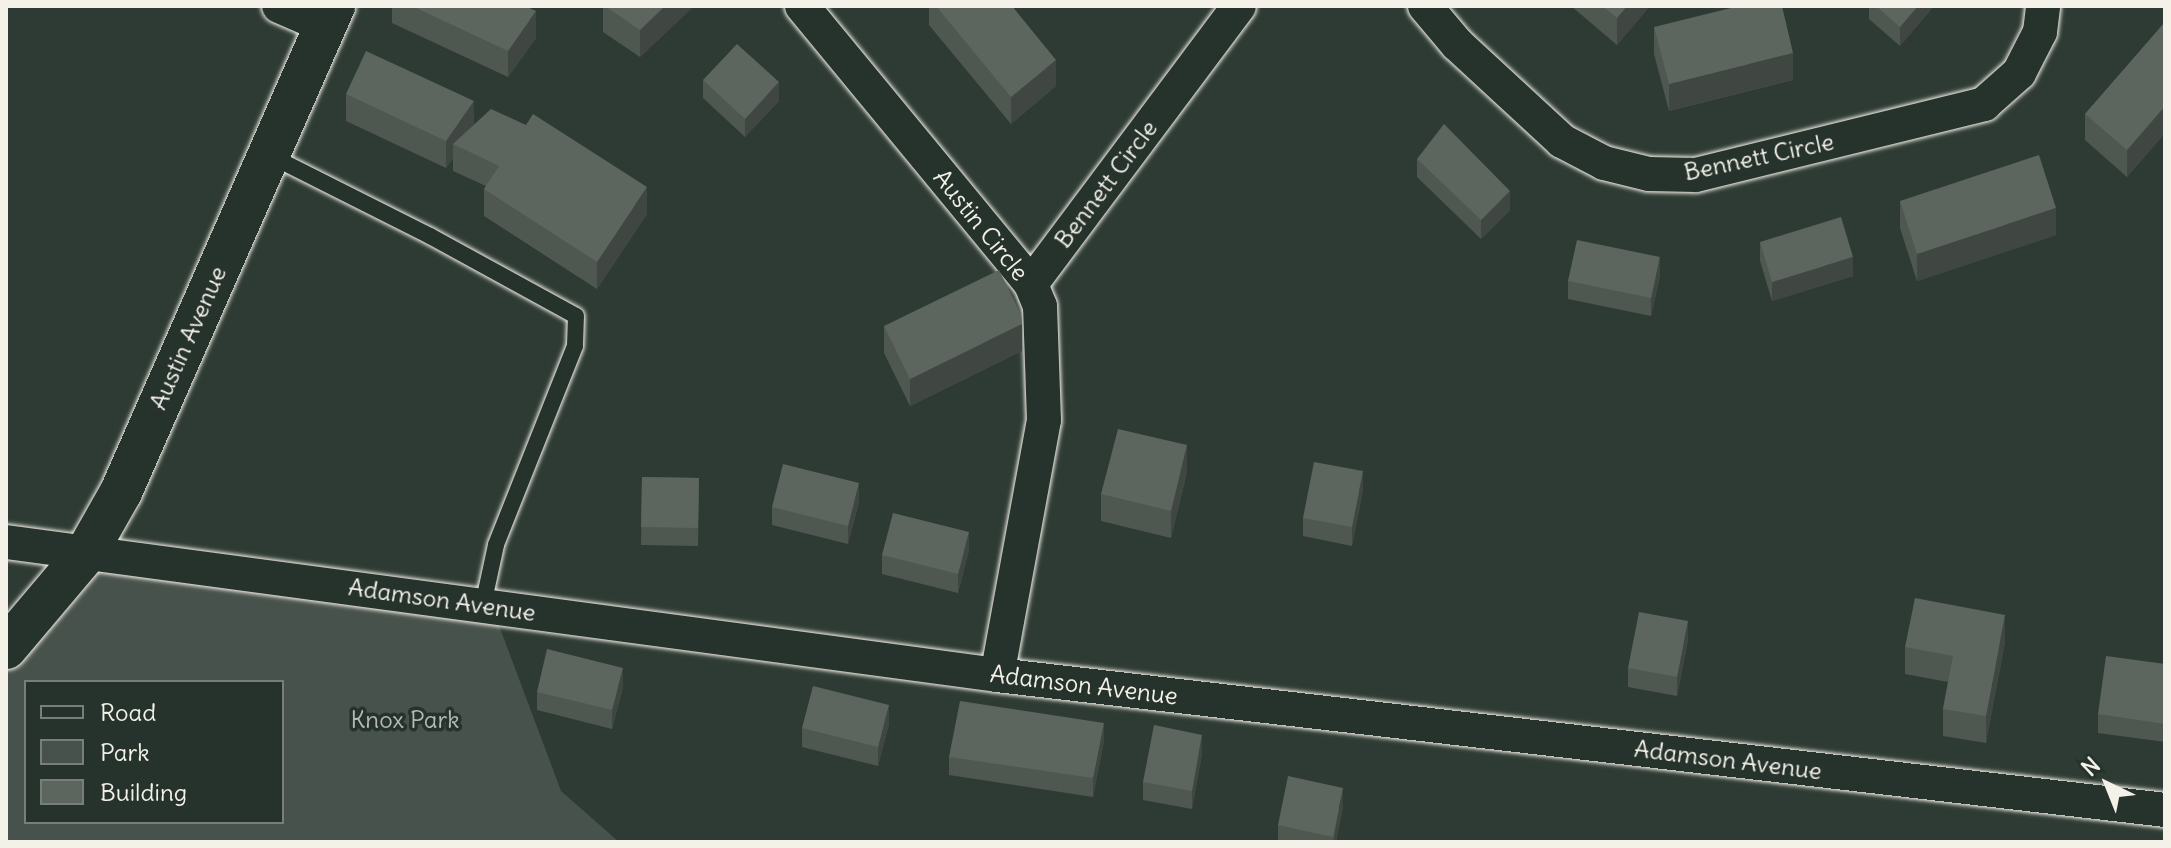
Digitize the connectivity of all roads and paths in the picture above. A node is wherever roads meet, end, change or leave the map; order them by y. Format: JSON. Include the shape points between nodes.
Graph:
{"nodes":[{"id":1,"x":279,"y":6,"type":"edge"},
{"id":2,"x":802,"y":6,"type":"edge"},
{"id":3,"x":1239,"y":6,"type":"edge"},
{"id":4,"x":1425,"y":6,"type":"edge"},
{"id":5,"x":2043,"y":6,"type":"edge"},
{"id":6,"x":330,"y":16,"type":"edge"},
{"id":7,"x":268,"y":155,"type":"junction"},
{"id":8,"x":1031,"y":284,"type":"junction"},
{"id":9,"x":6,"y":542,"type":"edge"},
{"id":10,"x":87,"y":552,"type":"junction"},
{"id":11,"x":483,"y":605,"type":"junction"},
{"id":12,"x":6,"y":648,"type":"edge"},
{"id":13,"x":997,"y":675,"type":"junction"},
{"id":14,"x":2165,"y":810,"type":"edge"}],
"edges":[{"from":1,"to":6,"type":"street"},
{"from":2,"to":8,"type":"street","name":"Austin Circle"},
{"from":3,"to":8,"type":"street","name":"Bennett Circle"},
{"from":4,"to":5,"type":"street","name":"Bennett Circle","via":[[1457,44],[1562,141],[1604,163],[1634,171],[1696,175],[1984,104],[2019,73],[2040,32]]},
{"from":6,"to":7,"type":"street","name":"Austin Avenue"},
{"from":7,"to":10,"type":"street","name":"Austin Avenue","via":[[121,492]]},
{"from":7,"to":11,"type":"lane","via":[[576,316],[575,346],[496,545]]},
{"from":8,"to":13,"type":"street","name":"Austin Circle","via":[[1040,306],[1044,420]]},
{"from":9,"to":10,"type":"street","name":"Adamson Avenue"},
{"from":10,"to":11,"type":"street","name":"Adamson Avenue"},
{"from":10,"to":12,"type":"street","name":"Austin Avenue"},
{"from":11,"to":13,"type":"street","name":"Adamson Avenue"},
{"from":13,"to":14,"type":"street","name":"Adamson Avenue"}]}
